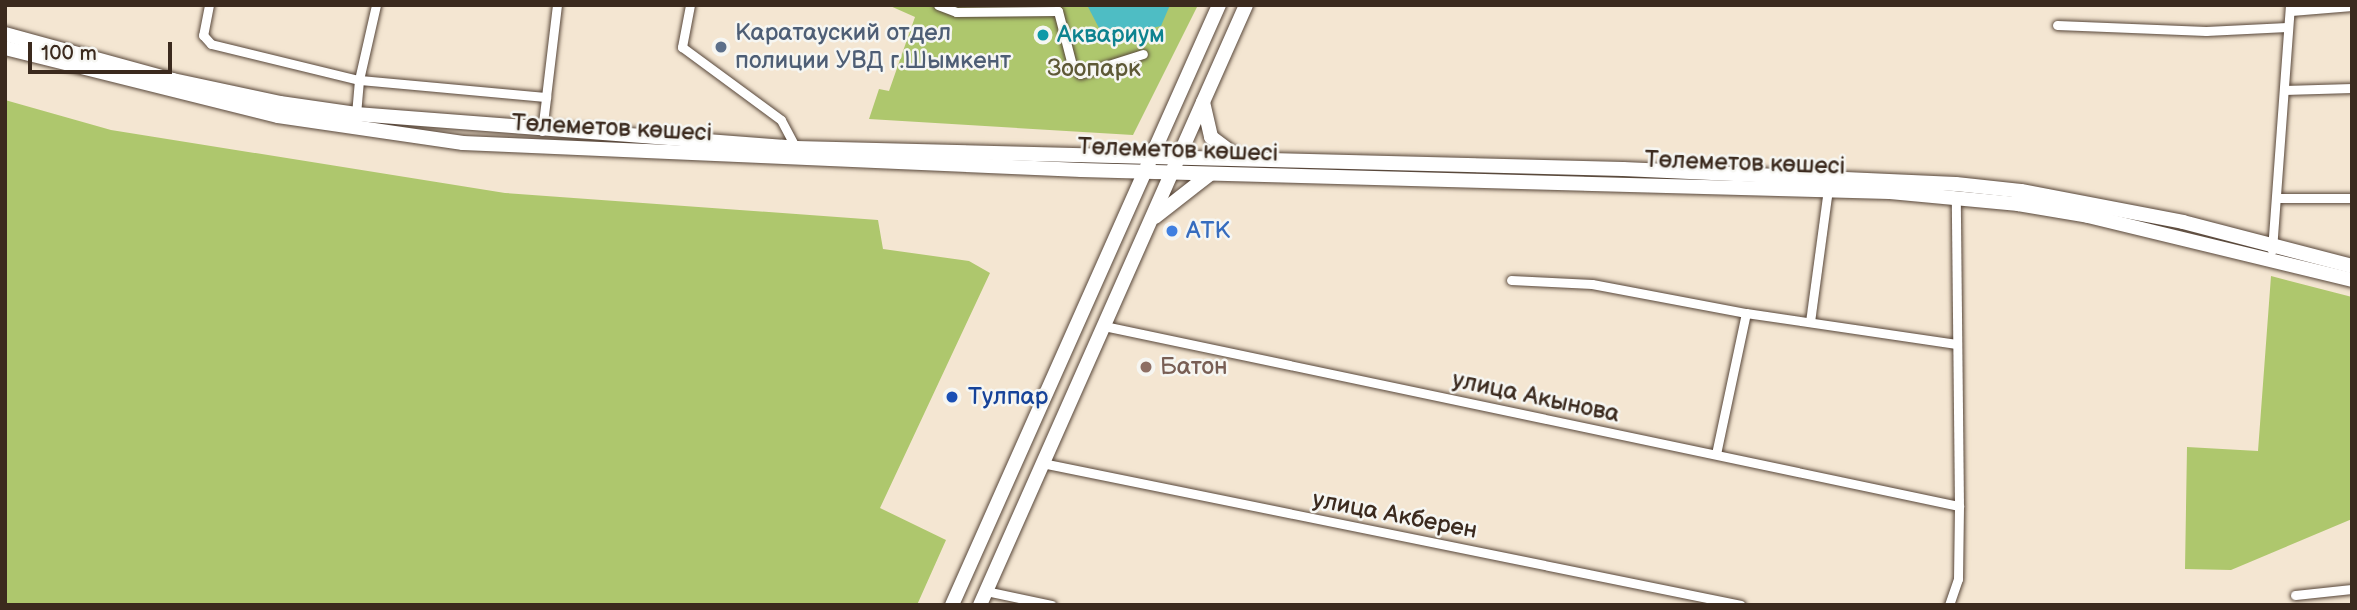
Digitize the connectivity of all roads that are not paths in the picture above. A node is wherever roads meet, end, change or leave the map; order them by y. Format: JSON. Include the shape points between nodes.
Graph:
{"nodes":[{"id":1,"x":209,"y":5,"type":"edge"},
{"id":2,"x":376,"y":5,"type":"edge"},
{"id":3,"x":556,"y":5,"type":"edge"},
{"id":4,"x":690,"y":5,"type":"edge"},
{"id":5,"x":938,"y":5,"type":"edge"},
{"id":6,"x":1219,"y":5,"type":"edge"},
{"id":7,"x":1246,"y":5,"type":"edge"},
{"id":8,"x":2352,"y":6,"type":"edge"},
{"id":9,"x":2290,"y":8,"type":"edge"},
{"id":10,"x":2057,"y":25,"type":"dead end"},
{"id":11,"x":2287,"y":27,"type":"junction"},
{"id":12,"x":5,"y":34,"type":"edge"},
{"id":13,"x":5,"y":48,"type":"edge"},
{"id":14,"x":1143,"y":54,"type":"dead end"},
{"id":15,"x":359,"y":80,"type":"junction"},
{"id":16,"x":2352,"y":88,"type":"edge"},
{"id":17,"x":2284,"y":90,"type":"junction"},
{"id":18,"x":546,"y":97,"type":"junction"},
{"id":19,"x":1203,"y":100,"type":"junction"},
{"id":20,"x":355,"y":114,"type":"junction"},
{"id":21,"x":542,"y":131,"type":"junction"},
{"id":22,"x":796,"y":148,"type":"junction"},
{"id":23,"x":1150,"y":157,"type":"junction"},
{"id":24,"x":1177,"y":158,"type":"junction"},
{"id":25,"x":1240,"y":159,"type":"junction"},
{"id":26,"x":1143,"y":172,"type":"junction"},
{"id":27,"x":1170,"y":173,"type":"junction"},
{"id":28,"x":1210,"y":174,"type":"junction"},
{"id":29,"x":1828,"y":188,"type":"junction"},
{"id":30,"x":1956,"y":197,"type":"junction"},
{"id":31,"x":2279,"y":198,"type":"junction"},
{"id":32,"x":2352,"y":198,"type":"edge"},
{"id":33,"x":1149,"y":223,"type":"junction"},
{"id":34,"x":2272,"y":252,"type":"junction"},
{"id":35,"x":2352,"y":267,"type":"edge"},
{"id":36,"x":2352,"y":280,"type":"edge"},
{"id":37,"x":1511,"y":281,"type":"dead end"},
{"id":38,"x":1745,"y":313,"type":"junction"},
{"id":39,"x":1810,"y":323,"type":"junction"},
{"id":40,"x":1104,"y":326,"type":"junction"},
{"id":41,"x":1955,"y":344,"type":"junction"},
{"id":42,"x":1046,"y":395,"type":"junction"},
{"id":43,"x":1069,"y":403,"type":"junction"},
{"id":44,"x":1716,"y":454,"type":"junction"},
{"id":45,"x":1042,"y":463,"type":"junction"},
{"id":46,"x":1959,"y":506,"type":"junction"},
{"id":47,"x":2352,"y":589,"type":"edge"},
{"id":48,"x":2295,"y":595,"type":"dead end"},
{"id":49,"x":983,"y":598,"type":"edge"},
{"id":50,"x":952,"y":605,"type":"edge"},
{"id":51,"x":1052,"y":605,"type":"edge"},
{"id":52,"x":1741,"y":605,"type":"edge"},
{"id":53,"x":1949,"y":605,"type":"edge"}],
"edges":[{"from":1,"to":15,"type":"street","via":[[203,35],[211,44]]},
{"from":2,"to":15,"type":"street"},
{"from":3,"to":18,"type":"street"},
{"from":4,"to":22,"type":"street","via":[[682,47],[781,120]]},
{"from":5,"to":14,"type":"street","via":[[956,12],[1058,11],[1072,65],[1080,75]]},
{"from":6,"to":23,"type":"main road"},
{"from":7,"to":19,"type":"main road"},
{"from":8,"to":9,"type":"street"},
{"from":9,"to":11,"type":"street"},
{"from":10,"to":11,"type":"street","via":[[2206,31]]},
{"from":11,"to":17,"type":"street"},
{"from":12,"to":20,"type":"main road","name":"Төлеметов көшесі","via":[[173,80]]},
{"from":13,"to":26,"type":"main road","name":"Төлеметов көшесі","via":[[278,116],[463,143]]},
{"from":15,"to":18,"type":"street"},
{"from":15,"to":20,"type":"street"},
{"from":16,"to":17,"type":"street"},
{"from":17,"to":31,"type":"street"},
{"from":18,"to":21,"type":"street"},
{"from":19,"to":24,"type":"main road"},
{"from":19,"to":25,"type":"main road","via":[[1211,137]]},
{"from":20,"to":21,"type":"main road","name":"Төлеметов көшесі"},
{"from":21,"to":22,"type":"main road","name":"Төлеметов көшесі"},
{"from":22,"to":23,"type":"main road","name":"Төлеметов көшесі"},
{"from":23,"to":24,"type":"main road","name":"Төлеметов көшесі"},
{"from":23,"to":26,"type":"main road"},
{"from":24,"to":25,"type":"main road","name":"Төлеметов көшесі"},
{"from":24,"to":27,"type":"main road"},
{"from":25,"to":34,"type":"main road","name":"Төлеметов көшесі","via":[[1956,184],[2089,203]]},
{"from":26,"to":27,"type":"main road","name":"Төлеметов көшесі"},
{"from":26,"to":42,"type":"main road"},
{"from":27,"to":28,"type":"main road","name":"Төлеметов көшесі"},
{"from":27,"to":33,"type":"main road"},
{"from":28,"to":29,"type":"main road","name":"Төлеметов көшесі"},
{"from":28,"to":33,"type":"main road"},
{"from":29,"to":30,"type":"main road","name":"Төлеметов көшесі"},
{"from":29,"to":39,"type":"street"},
{"from":30,"to":34,"type":"main road","name":"Төлеметов көшесі","via":[[2088,216]]},
{"from":30,"to":41,"type":"street"},
{"from":31,"to":32,"type":"street"},
{"from":31,"to":34,"type":"street"},
{"from":33,"to":40,"type":"main road"},
{"from":34,"to":35,"type":"main road","name":"Төлеметов көшесі"},
{"from":34,"to":36,"type":"main road","name":"Төлеметов көшесі"},
{"from":37,"to":38,"type":"street","via":[[1592,284]]},
{"from":38,"to":39,"type":"street"},
{"from":38,"to":44,"type":"street"},
{"from":39,"to":41,"type":"street"},
{"from":40,"to":43,"type":"main road"},
{"from":40,"to":44,"type":"street","name":"улица Акынова"},
{"from":41,"to":46,"type":"street"},
{"from":42,"to":43,"type":"main road"},
{"from":42,"to":50,"type":"main road"},
{"from":43,"to":45,"type":"main road"},
{"from":44,"to":46,"type":"street","name":"улица Акынова"},
{"from":45,"to":49,"type":"main road"},
{"from":45,"to":52,"type":"street","name":"улица Акберен"},
{"from":46,"to":53,"type":"street","via":[[1958,579]]},
{"from":47,"to":48,"type":"street"},
{"from":49,"to":51,"type":"street"}]}
